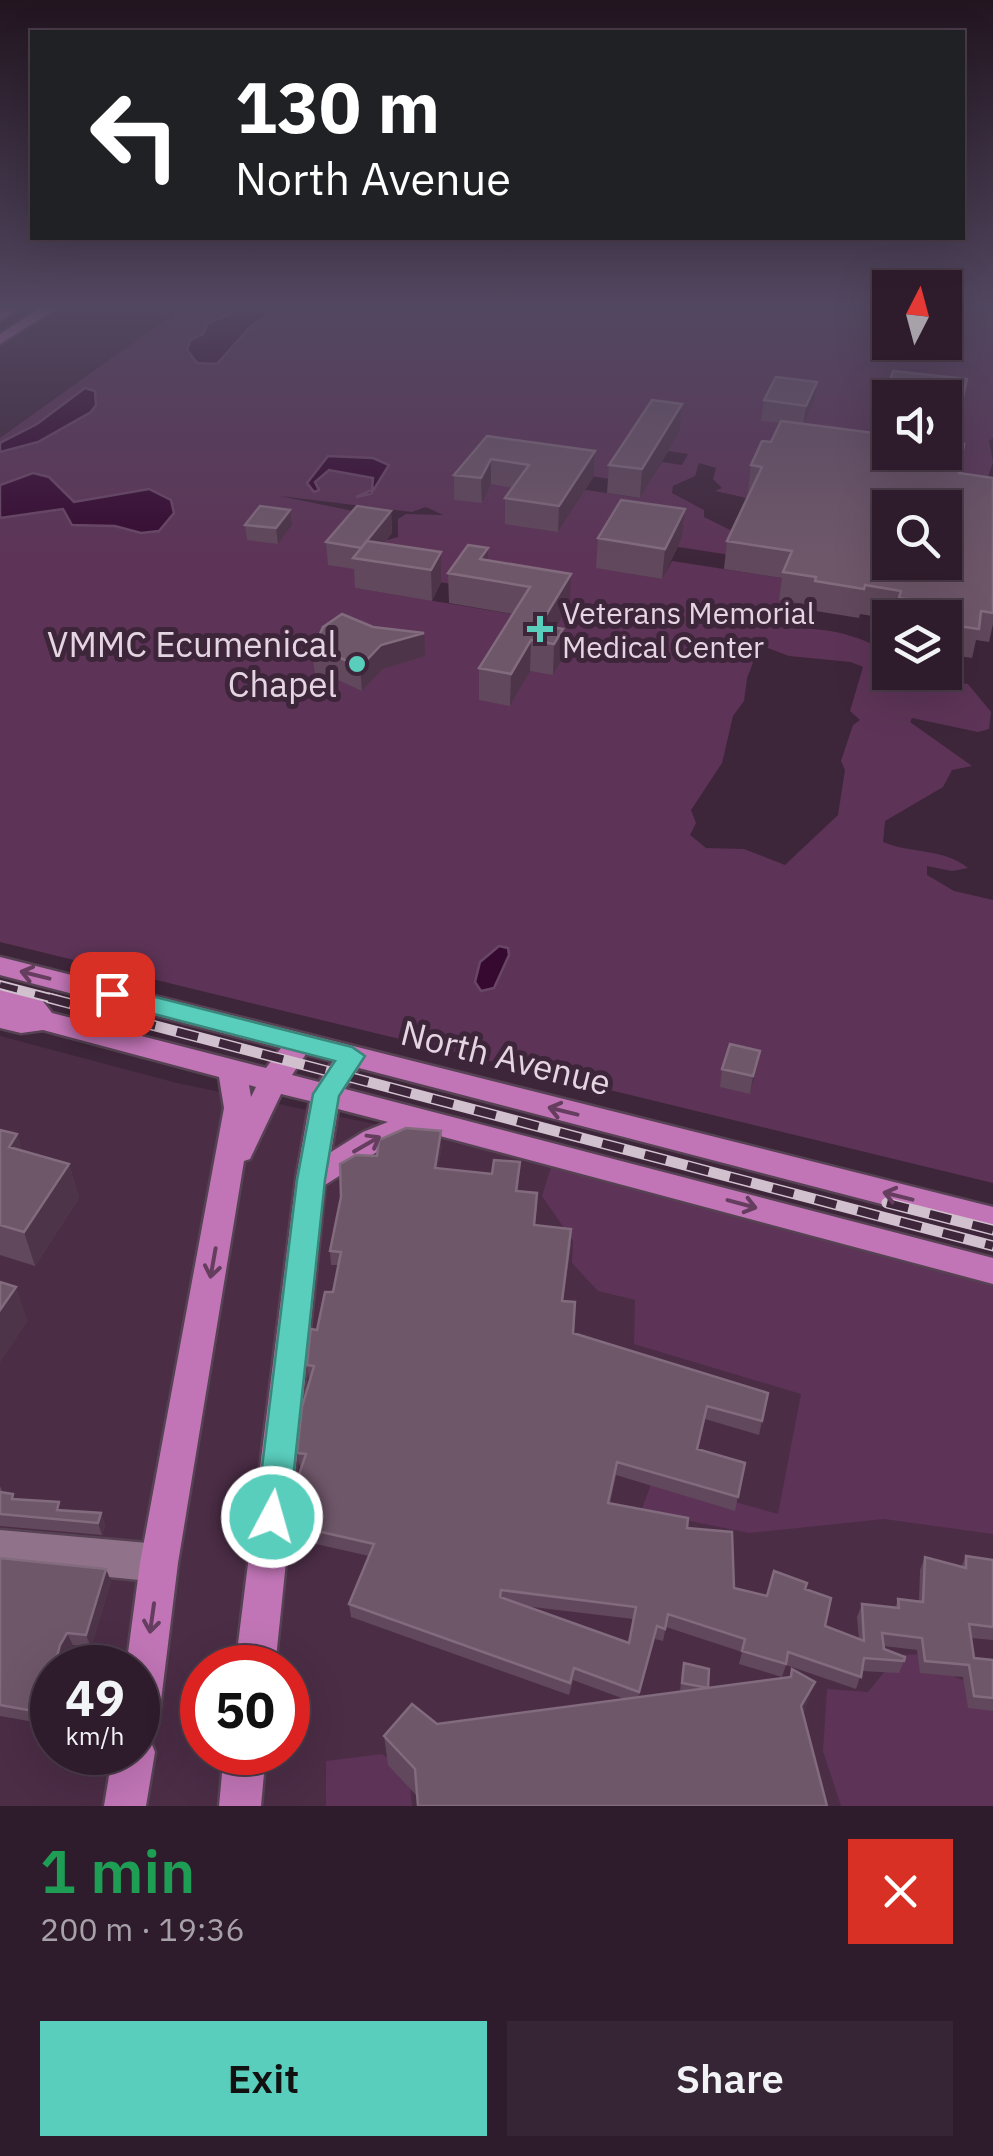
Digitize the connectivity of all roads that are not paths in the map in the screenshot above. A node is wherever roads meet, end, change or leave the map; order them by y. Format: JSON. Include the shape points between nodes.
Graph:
{"nodes":[{"id":1,"x":0,"y":966,"type":"edge"},
{"id":2,"x":0,"y":999,"type":"edge"},
{"id":3,"x":0,"y":1018,"type":"edge"},
{"id":4,"x":43,"y":1020,"type":"junction"},
{"id":5,"x":299,"y":1042,"type":"junction"},
{"id":6,"x":352,"y":1056,"type":"junction"},
{"id":7,"x":232,"y":1069,"type":"junction"},
{"id":8,"x":273,"y":1080,"type":"junction"},
{"id":9,"x":326,"y":1094,"type":"junction"},
{"id":10,"x":429,"y":1118,"type":"junction"},
{"id":11,"x":230,"y":1168,"type":"junction"},
{"id":12,"x":311,"y":1180,"type":"junction"},
{"id":13,"x":993,"y":1220,"type":"edge"},
{"id":14,"x":993,"y":1271,"type":"edge"},
{"id":15,"x":0,"y":1548,"type":"edge"},
{"id":16,"x":159,"y":1563,"type":"junction"},
{"id":17,"x":148,"y":1645,"type":"edge"},
{"id":18,"x":258,"y":1645,"type":"edge"},
{"id":19,"x":130,"y":1775,"type":"edge"},
{"id":20,"x":243,"y":1775,"type":"edge"},
{"id":21,"x":125,"y":1806,"type":"edge"},
{"id":22,"x":240,"y":1806,"type":"edge"}],
"edges":[{"from":5,"to":1,"type":"main road","name":"North Avenue","one_way":true},
{"from":2,"to":4,"type":"main road","via":[[32,1007]]},
{"from":3,"to":4,"type":"main road","via":[[21,1024]]},
{"from":4,"to":7,"type":"main road"},
{"from":5,"to":6,"type":"main road","name":"North Avenue"},
{"from":5,"to":8,"type":"main road"},
{"from":6,"to":9,"type":"main road"},
{"from":13,"to":6,"type":"main road","name":"North Avenue","one_way":true},
{"from":7,"to":8,"type":"main road"},
{"from":7,"to":11,"type":"main road","via":[[238,1108]]},
{"from":8,"to":9,"type":"main road"},
{"from":8,"to":11,"type":"main road"},
{"from":9,"to":10,"type":"main road"},
{"from":9,"to":12,"type":"main road"},
{"from":12,"to":10,"type":"main road","one_way":true,"via":[[373,1140]]},
{"from":10,"to":14,"type":"main road","one_way":true},
{"from":11,"to":16,"type":"main road","one_way":true},
{"from":12,"to":18,"type":"main road"},
{"from":15,"to":16,"type":"street"},
{"from":16,"to":17,"type":"main road","one_way":true},
{"from":19,"to":21,"type":"main road"},
{"from":20,"to":22,"type":"main road"}]}
